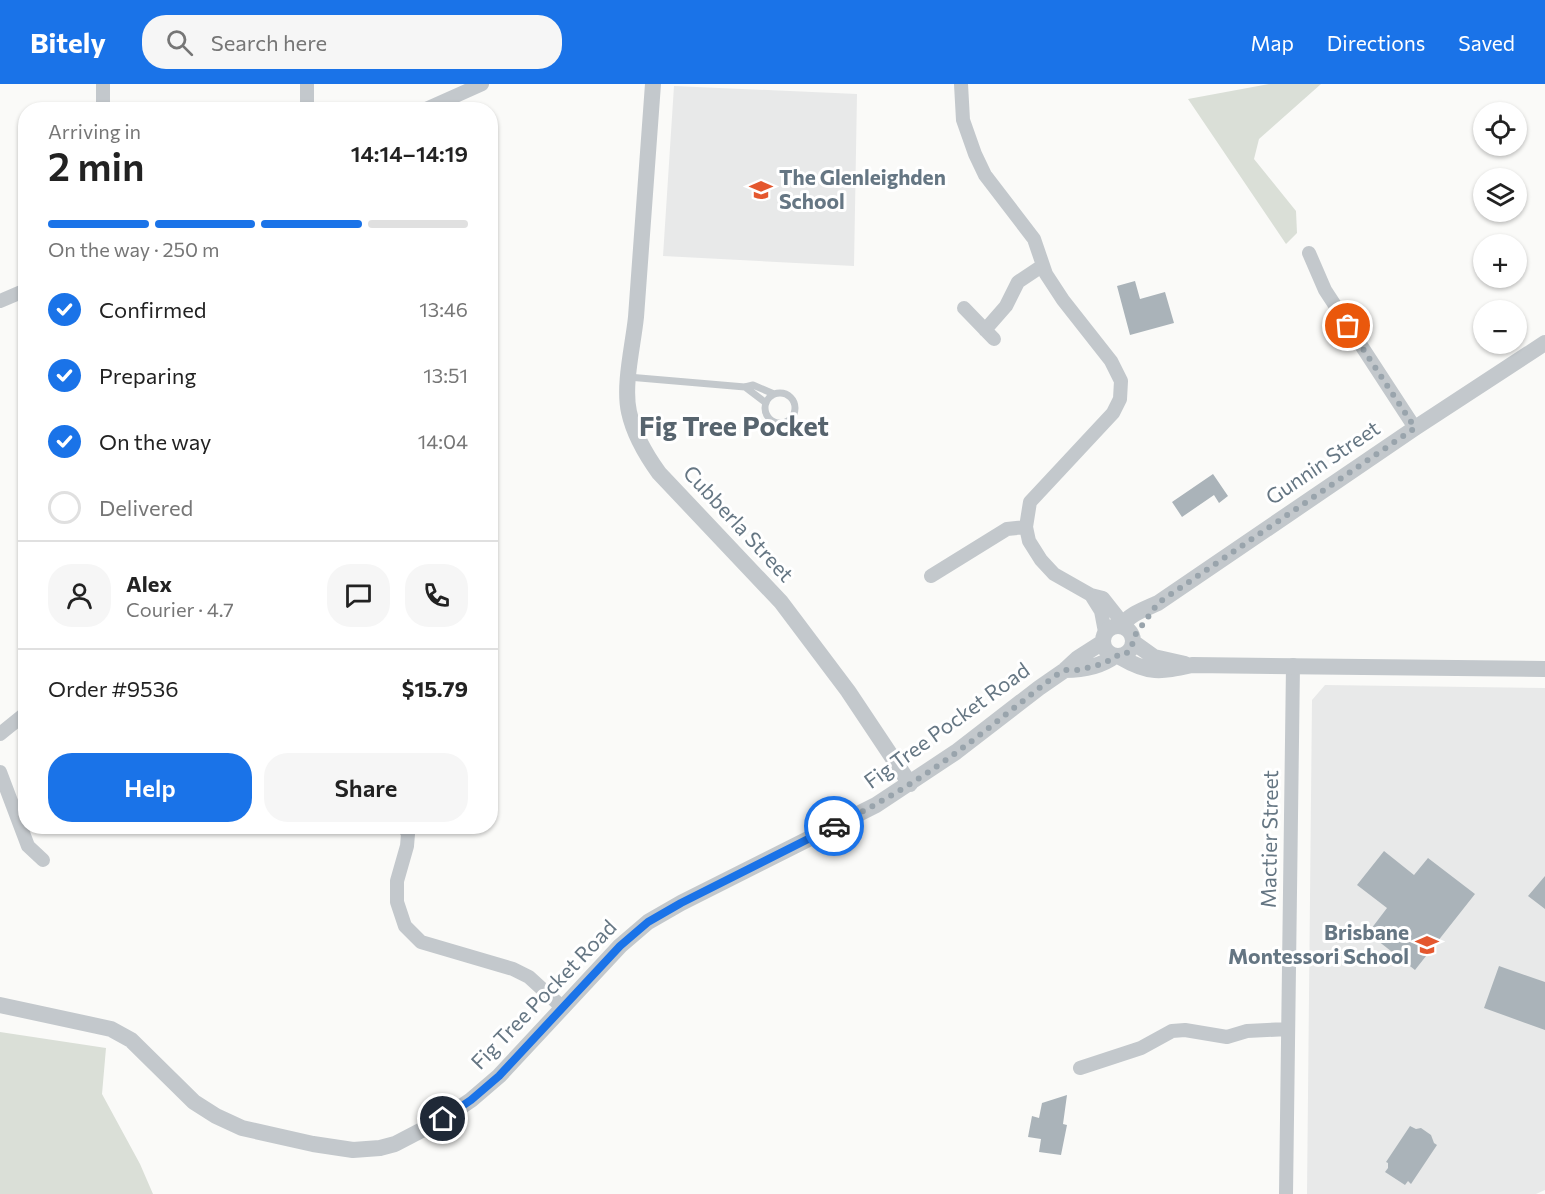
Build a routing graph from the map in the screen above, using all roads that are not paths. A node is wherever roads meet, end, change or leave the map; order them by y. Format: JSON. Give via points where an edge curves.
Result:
{"nodes":[{"id":1,"x":103,"y":84,"type":"edge"},
{"id":2,"x":307,"y":84,"type":"edge"},
{"id":3,"x":482,"y":84,"type":"edge"},
{"id":4,"x":653,"y":84,"type":"edge"},
{"id":5,"x":961,"y":84,"type":"edge"},
{"id":6,"x":103,"y":102,"type":"edge"},
{"id":7,"x":307,"y":102,"type":"edge"},
{"id":8,"x":442,"y":102,"type":"edge"},
{"id":9,"x":1309,"y":253,"type":"dead end"},
{"id":10,"x":1042,"y":266,"type":"junction"},
{"id":11,"x":18,"y":294,"type":"edge"},
{"id":12,"x":0,"y":302,"type":"edge"},
{"id":13,"x":963,"y":308,"type":"dead end"},
{"id":14,"x":1545,"y":343,"type":"edge"},
{"id":15,"x":628,"y":377,"type":"junction"},
{"id":16,"x":745,"y":387,"type":"junction"},
{"id":17,"x":774,"y":394,"type":"junction"},
{"id":18,"x":766,"y":403,"type":"junction"},
{"id":19,"x":1415,"y":428,"type":"junction"},
{"id":20,"x":1026,"y":527,"type":"junction"},
{"id":21,"x":931,"y":576,"type":"dead end"},
{"id":22,"x":1119,"y":634,"type":"junction"},
{"id":23,"x":1118,"y":656,"type":"junction"},
{"id":24,"x":1192,"y":665,"type":"junction"},
{"id":25,"x":1293,"y":665,"type":"junction"},
{"id":26,"x":1545,"y":669,"type":"edge"},
{"id":27,"x":1065,"y":670,"type":"junction"},
{"id":28,"x":18,"y":719,"type":"edge"},
{"id":29,"x":0,"y":734,"type":"edge"},
{"id":30,"x":0,"y":772,"type":"edge"},
{"id":31,"x":910,"y":784,"type":"junction"},
{"id":32,"x":18,"y":820,"type":"edge"},
{"id":33,"x":23,"y":834,"type":"edge"},
{"id":34,"x":408,"y":834,"type":"edge"},
{"id":35,"x":43,"y":860,"type":"dead end"},
{"id":36,"x":0,"y":1005,"type":"edge"},
{"id":37,"x":563,"y":1008,"type":"junction"},
{"id":38,"x":1288,"y":1029,"type":"junction"},
{"id":39,"x":1080,"y":1068,"type":"dead end"},
{"id":40,"x":1286,"y":1194,"type":"edge"}],
"edges":[{"from":1,"to":6,"type":"street"},
{"from":2,"to":7,"type":"street"},
{"from":3,"to":8,"type":"street"},
{"from":4,"to":15,"type":"street","name":"Cubberla Street"},
{"from":5,"to":10,"type":"street","via":[[963,120],[975,154],[986,176],[1034,239]]},
{"from":9,"to":19,"type":"street","via":[[1325,290]]},
{"from":10,"to":13,"type":"street","via":[[1018,282],[990,334]]},
{"from":10,"to":20,"type":"street","via":[[1062,300],[1111,361],[1121,381],[1120,399],[1113,413],[1030,502]]},
{"from":11,"to":12,"type":"street"},
{"from":14,"to":19,"type":"street","name":"Gunnin Street"},
{"from":15,"to":16,"type":"lane"},
{"from":15,"to":31,"type":"street","name":"Cubberla Street","via":[[629,411],[647,457],[780,602],[848,691]]},
{"from":16,"to":17,"type":"lane","via":[[755,386]]},
{"from":16,"to":18,"type":"lane"},
{"from":17,"to":18,"type":"lane"},
{"from":17,"to":18,"type":"lane","via":[[784,393],[793,399],[796,408],[792,418],[783,423],[773,421],[766,414]]},
{"from":19,"to":22,"type":"street","name":"Gunnin Street","via":[[1158,603]]},
{"from":20,"to":21,"type":"street","via":[[1007,529]]},
{"from":20,"to":22,"type":"street","via":[[1029,541],[1041,560],[1054,574],[1091,596]]},
{"from":22,"to":23,"type":"street","name":"Fig Tree Pocket Road","via":[[1130,652]]},
{"from":22,"to":23,"type":"street","via":[[1106,651]]},
{"from":22,"to":24,"type":"street","via":[[1154,657]]},
{"from":22,"to":27,"type":"street","name":"Fig Tree Pocket Road","via":[[1077,658]]},
{"from":23,"to":24,"type":"street","via":[[1161,672]]},
{"from":23,"to":27,"type":"street","name":"Fig Tree Pocket Road","via":[[1080,670]]},
{"from":24,"to":25,"type":"street"},
{"from":25,"to":26,"type":"street"},
{"from":25,"to":38,"type":"street","name":"Mactier Street"},
{"from":27,"to":31,"type":"street","name":"Fig Tree Pocket Road"},
{"from":28,"to":29,"type":"street"},
{"from":30,"to":32,"type":"street"},
{"from":31,"to":37,"type":"street","name":"Fig Tree Pocket Road","via":[[648,922],[620,946]]},
{"from":33,"to":35,"type":"street","via":[[28,846]]},
{"from":34,"to":37,"type":"street","via":[[397,881],[397,902],[405,926],[421,942],[513,969]]},
{"from":36,"to":37,"type":"street","name":"Fig Tree Pocket Road","via":[[111,1029],[131,1040],[194,1102],[229,1124],[268,1136],[352,1150],[395,1144],[452,1113],[499,1076]]},
{"from":38,"to":39,"type":"street","via":[[1247,1031],[1227,1037],[1172,1031],[1141,1048]]},
{"from":38,"to":40,"type":"street","name":"Mactier Street"}]}
